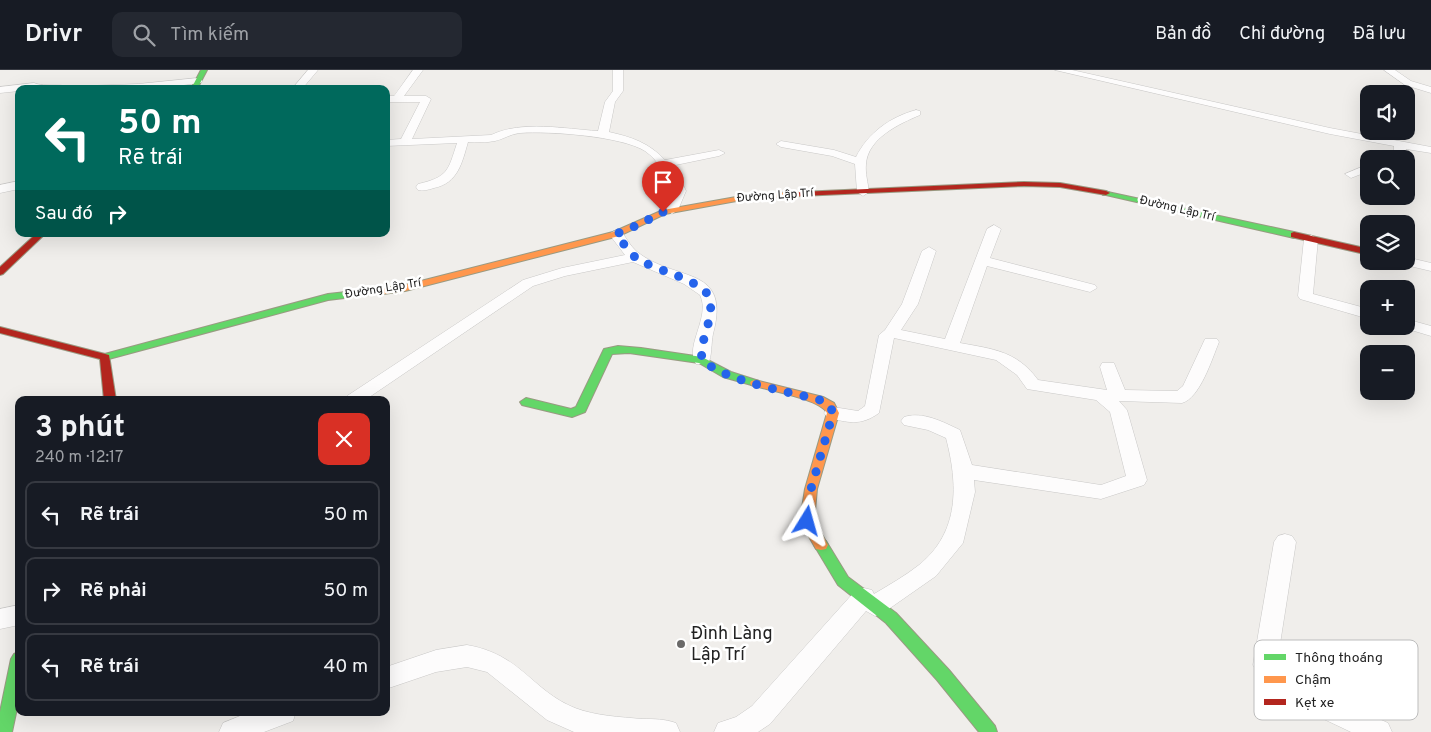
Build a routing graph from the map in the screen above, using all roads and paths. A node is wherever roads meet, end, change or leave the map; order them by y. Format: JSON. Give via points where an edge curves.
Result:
{"nodes":[{"id":1,"x":204,"y":70,"type":"edge"},
{"id":2,"x":313,"y":70,"type":"edge"},
{"id":3,"x":418,"y":70,"type":"edge"},
{"id":4,"x":618,"y":70,"type":"edge"},
{"id":5,"x":1060,"y":70,"type":"edge"},
{"id":6,"x":1389,"y":70,"type":"edge"},
{"id":7,"x":1081,"y":72,"type":"edge"},
{"id":8,"x":153,"y":76,"type":"dead end"},
{"id":9,"x":118,"y":85,"type":"edge"},
{"id":10,"x":196,"y":85,"type":"edge"},
{"id":11,"x":300,"y":85,"type":"edge"},
{"id":12,"x":15,"y":88,"type":"edge"},
{"id":13,"x":0,"y":90,"type":"edge"},
{"id":14,"x":1431,"y":90,"type":"edge"},
{"id":15,"x":391,"y":99,"type":"edge"},
{"id":16,"x":916,"y":113,"type":"dead end"},
{"id":17,"x":603,"y":134,"type":"junction"},
{"id":18,"x":463,"y":140,"type":"junction"},
{"id":19,"x":405,"y":142,"type":"junction"},
{"id":20,"x":390,"y":143,"type":"edge"},
{"id":21,"x":781,"y":144,"type":"dead end"},
{"id":22,"x":1400,"y":145,"type":"junction"},
{"id":23,"x":1400,"y":150,"type":"edge"},
{"id":24,"x":1431,"y":150,"type":"edge"},
{"id":25,"x":719,"y":153,"type":"dead end"},
{"id":26,"x":861,"y":162,"type":"junction"},
{"id":27,"x":663,"y":164,"type":"junction"},
{"id":28,"x":1360,"y":170,"type":"edge"},
{"id":29,"x":1351,"y":174,"type":"dead end"},
{"id":30,"x":15,"y":186,"type":"edge"},
{"id":31,"x":422,"y":186,"type":"dead end"},
{"id":32,"x":0,"y":190,"type":"edge"},
{"id":33,"x":863,"y":192,"type":"junction"},
{"id":34,"x":672,"y":210,"type":"junction"},
{"id":35,"x":994,"y":229,"type":"dead end"},
{"id":36,"x":616,"y":234,"type":"junction"},
{"id":37,"x":38,"y":237,"type":"edge"},
{"id":38,"x":1311,"y":239,"type":"junction"},
{"id":39,"x":1360,"y":250,"type":"edge"},
{"id":40,"x":929,"y":251,"type":"dead end"},
{"id":41,"x":635,"y":257,"type":"junction"},
{"id":42,"x":982,"y":260,"type":"junction"},
{"id":43,"x":1415,"y":263,"type":"edge"},
{"id":44,"x":1431,"y":267,"type":"edge"},
{"id":45,"x":0,"y":272,"type":"edge"},
{"id":46,"x":1090,"y":288,"type":"dead end"},
{"id":47,"x":1360,"y":311,"type":"edge"},
{"id":48,"x":1415,"y":327,"type":"edge"},
{"id":49,"x":0,"y":330,"type":"edge"},
{"id":50,"x":1431,"y":331,"type":"edge"},
{"id":51,"x":891,"y":333,"type":"junction"},
{"id":52,"x":1211,"y":342,"type":"dead end"},
{"id":53,"x":951,"y":345,"type":"junction"},
{"id":54,"x":105,"y":357,"type":"junction"},
{"id":55,"x":702,"y":360,"type":"junction"},
{"id":56,"x":1108,"y":367,"type":"dead end"},
{"id":57,"x":1110,"y":395,"type":"junction"},
{"id":58,"x":110,"y":396,"type":"edge"},
{"id":59,"x":359,"y":396,"type":"edge"},
{"id":60,"x":526,"y":402,"type":"dead end"},
{"id":61,"x":833,"y":413,"type":"junction"},
{"id":62,"x":910,"y":421,"type":"dead end"},
{"id":63,"x":963,"y":471,"type":"junction"},
{"id":64,"x":1285,"y":542,"type":"dead end"},
{"id":65,"x":870,"y":602,"type":"junction"},
{"id":66,"x":15,"y":616,"type":"edge"},
{"id":67,"x":0,"y":619,"type":"edge"},
{"id":68,"x":1269,"y":640,"type":"edge"},
{"id":69,"x":390,"y":677,"type":"edge"},
{"id":70,"x":15,"y":678,"type":"edge"},
{"id":71,"x":274,"y":716,"type":"edge"},
{"id":72,"x":1354,"y":720,"type":"edge"},
{"id":73,"x":565,"y":725,"type":"edge"},
{"id":74,"x":4,"y":732,"type":"edge"},
{"id":75,"x":232,"y":732,"type":"edge"},
{"id":76,"x":667,"y":732,"type":"edge"},
{"id":77,"x":727,"y":732,"type":"edge"},
{"id":78,"x":989,"y":732,"type":"edge"},
{"id":79,"x":1380,"y":732,"type":"edge"}],
"edges":[{"from":1,"to":10,"type":"street"},
{"from":2,"to":11,"type":"street"},
{"from":3,"to":15,"type":"street"},
{"from":4,"to":17,"type":"street","via":[[618,91],[610,102]]},
{"from":5,"to":7,"type":"street"},
{"from":6,"to":14,"type":"street","via":[[1408,83]]},
{"from":7,"to":22,"type":"street"},
{"from":8,"to":9,"type":"street","via":[[121,79]]},
{"from":12,"to":13,"type":"street"},
{"from":15,"to":19,"type":"street","via":[[426,99]]},
{"from":16,"to":26,"type":"street","via":[[892,123],[870,144]]},
{"from":17,"to":18,"type":"street","via":[[522,130],[493,138]]},
{"from":17,"to":27,"type":"street","via":[[649,149]]},
{"from":18,"to":19,"type":"street"},
{"from":18,"to":31,"type":"street","via":[[451,176],[445,182]]},
{"from":19,"to":20,"type":"street"},
{"from":21,"to":26,"type":"street","via":[[834,153]]},
{"from":22,"to":23,"type":"street"},
{"from":22,"to":24,"type":"street"},
{"from":25,"to":27,"type":"street"},
{"from":26,"to":33,"type":"street"},
{"from":27,"to":34,"type":"street","via":[[680,191]]},
{"from":28,"to":29,"type":"street"},
{"from":30,"to":32,"type":"street"},
{"from":33,"to":34,"type":"street","name":"Đường Lập Trí","via":[[752,196]]},
{"from":33,"to":38,"type":"street","name":"Đường Lập Trí","via":[[1060,185]]},
{"from":34,"to":36,"type":"street","name":"Đường Lập Trí"},
{"from":35,"to":42,"type":"street"},
{"from":36,"to":41,"type":"street"},
{"from":36,"to":54,"type":"street","name":"Đường Lập Trí","via":[[405,288],[328,297]]},
{"from":37,"to":45,"type":"street"},
{"from":38,"to":39,"type":"street","name":"Đường Lập Trí"},
{"from":38,"to":47,"type":"street","via":[[1305,296]]},
{"from":40,"to":51,"type":"street","via":[[910,304]]},
{"from":41,"to":55,"type":"street","via":[[689,281],[710,297]]},
{"from":41,"to":59,"type":"street","via":[[562,272],[528,283]]},
{"from":42,"to":46,"type":"street"},
{"from":42,"to":53,"type":"street"},
{"from":43,"to":44,"type":"street"},
{"from":48,"to":50,"type":"street"},
{"from":49,"to":54,"type":"street"},
{"from":51,"to":53,"type":"street"},
{"from":51,"to":61,"type":"street","via":[[887,335],[873,409],[861,417]]},
{"from":52,"to":57,"type":"street","via":[[1190,388],[1182,397]]},
{"from":53,"to":57,"type":"street","via":[[1001,356],[1023,371],[1033,386]]},
{"from":54,"to":58,"type":"street"},
{"from":55,"to":60,"type":"street","via":[[683,360],[619,348],[608,351],[580,409],[572,413]]},
{"from":55,"to":61,"type":"street","via":[[730,376],[820,400],[830,406]]},
{"from":56,"to":57,"type":"street"},
{"from":57,"to":63,"type":"street","via":[[1118,410],[1137,480],[1101,492]]},
{"from":61,"to":65,"type":"street","via":[[811,489],[807,521],[843,581]]},
{"from":62,"to":63,"type":"street","via":[[932,424],[954,434]]},
{"from":63,"to":65,"type":"street","via":[[965,492],[956,537],[928,570]]},
{"from":64,"to":68,"type":"street"},
{"from":65,"to":77,"type":"street","via":[[761,715],[742,728]]},
{"from":65,"to":78,"type":"street","via":[[891,618]]},
{"from":66,"to":67,"type":"street"},
{"from":69,"to":73,"type":"street","via":[[448,658],[468,656],[485,660],[499,667],[547,706]]},
{"from":70,"to":74,"type":"street"},
{"from":71,"to":75,"type":"street"},
{"from":72,"to":79,"type":"street"},
{"from":73,"to":76,"type":"street"}]}
